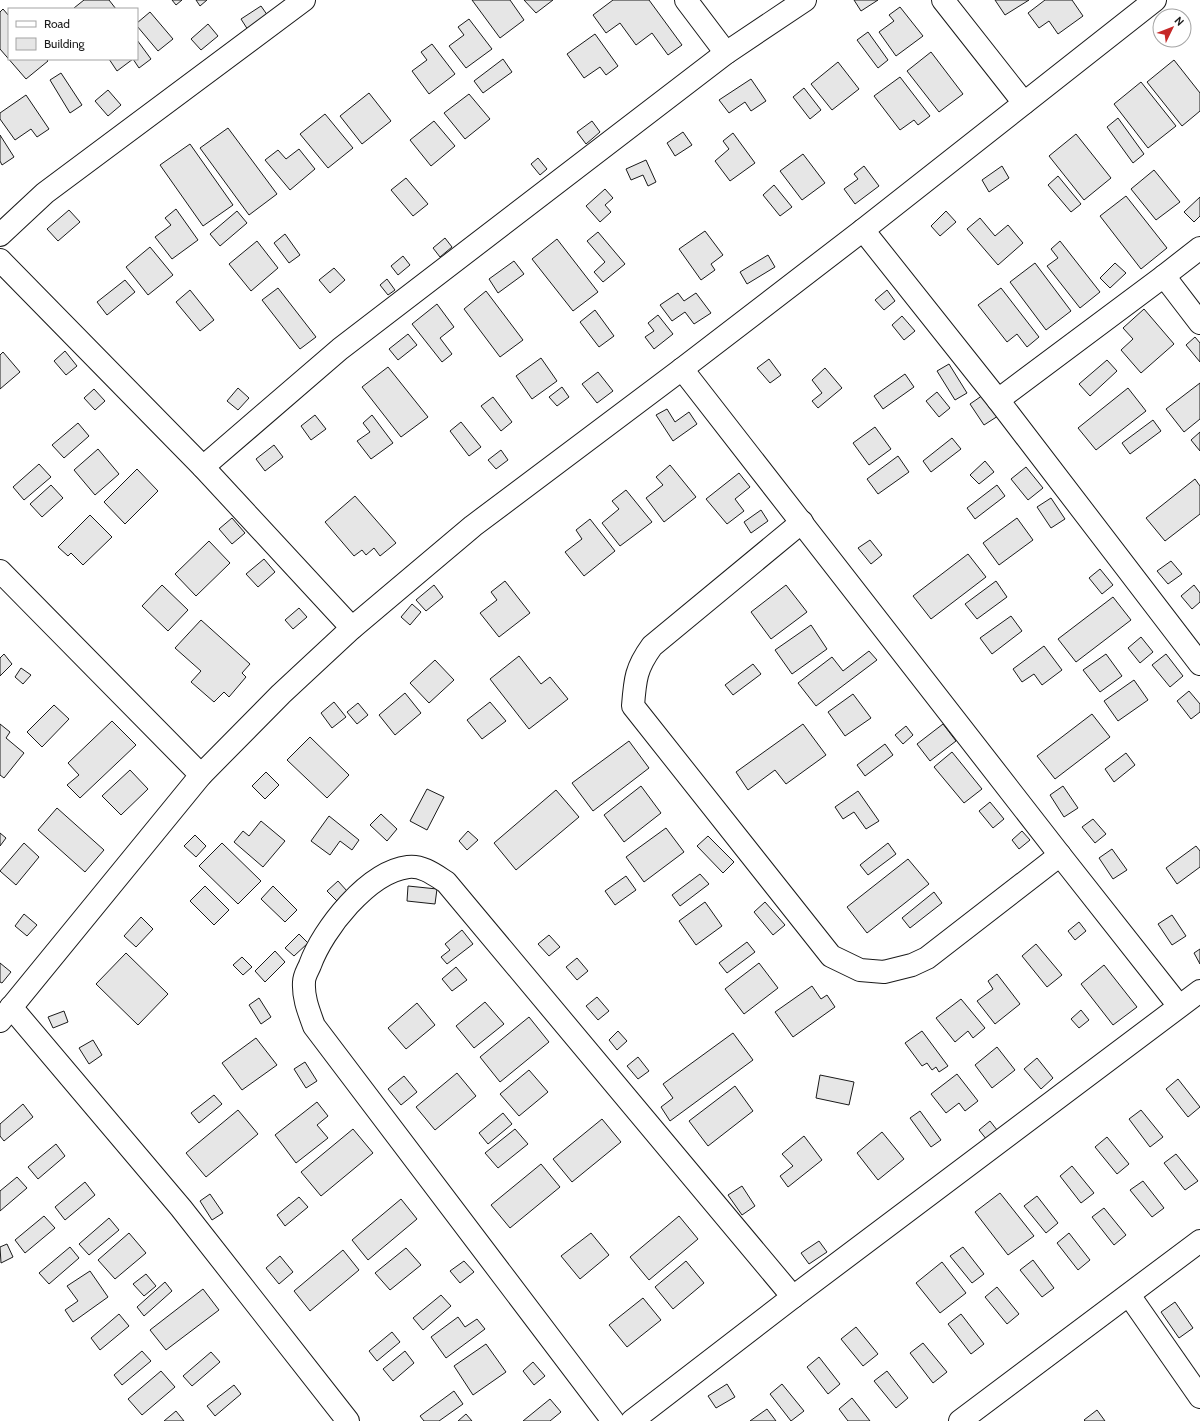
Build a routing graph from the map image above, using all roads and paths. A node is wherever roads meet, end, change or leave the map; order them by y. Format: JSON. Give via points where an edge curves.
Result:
{"nodes":[{"id":1,"x":304,"y":0,"type":"edge"},
{"id":2,"x":686,"y":0,"type":"edge"},
{"id":3,"x":805,"y":0,"type":"edge"},
{"id":4,"x":943,"y":0,"type":"edge"},
{"id":5,"x":1155,"y":0,"type":"edge"},
{"id":6,"x":726,"y":53,"type":"junction"},
{"id":7,"x":1024,"y":103,"type":"junction"},
{"id":8,"x":863,"y":230,"type":"junction"},
{"id":9,"x":0,"y":235,"type":"edge"},
{"id":10,"x":1200,"y":248,"type":"edge"},
{"id":11,"x":0,"y":260,"type":"edge"},
{"id":12,"x":1164,"y":276,"type":"junction"},
{"id":13,"x":1200,"y":323,"type":"edge"},
{"id":14,"x":682,"y":369,"type":"junction"},
{"id":15,"x":998,"y":400,"type":"junction"},
{"id":16,"x":203,"y":467,"type":"junction"},
{"id":17,"x":802,"y":522,"type":"junction"},
{"id":18,"x":0,"y":571,"type":"edge"},
{"id":19,"x":352,"y":628,"type":"junction"},
{"id":20,"x":1200,"y":664,"type":"edge"},
{"id":21,"x":200,"y":775,"type":"junction"},
{"id":22,"x":1060,"y":855,"type":"junction"},
{"id":23,"x":1200,"y":991,"type":"edge"},
{"id":24,"x":1180,"y":1006,"type":"junction"},
{"id":25,"x":6,"y":1014,"type":"edge"},
{"id":26,"x":1200,"y":1241,"type":"edge"},
{"id":27,"x":1128,"y":1295,"type":"junction"},
{"id":28,"x":793,"y":1298,"type":"junction"},
{"id":29,"x":1200,"y":1397,"type":"edge"},
{"id":30,"x":348,"y":1421,"type":"edge"},
{"id":31,"x":613,"y":1421,"type":"edge"},
{"id":32,"x":632,"y":1421,"type":"edge"},
{"id":33,"x":960,"y":1421,"type":"edge"}],
"edges":[{"from":1,"to":9,"type":"street","via":[[45,193]]},
{"from":2,"to":6,"type":"street"},
{"from":3,"to":6,"type":"street"},
{"from":4,"to":7,"type":"street"},
{"from":5,"to":7,"type":"street"},
{"from":6,"to":16,"type":"street","via":[[340,349]]},
{"from":7,"to":8,"type":"street"},
{"from":8,"to":14,"type":"street"},
{"from":8,"to":15,"type":"street"},
{"from":10,"to":12,"type":"street"},
{"from":11,"to":16,"type":"street"},
{"from":12,"to":13,"type":"street"},
{"from":12,"to":15,"type":"street"},
{"from":14,"to":17,"type":"street"},
{"from":14,"to":19,"type":"street","via":[[473,526]]},
{"from":15,"to":20,"type":"street"},
{"from":16,"to":19,"type":"street"},
{"from":17,"to":22,"type":"street"},
{"from":17,"to":22,"type":"street","via":[[652,646],[642,660],[634,681],[633,706],[831,956],[860,970],[884,972],[912,965],[927,958]]},
{"from":18,"to":21,"type":"street"},
{"from":19,"to":21,"type":"street"},
{"from":21,"to":25,"type":"street"},
{"from":22,"to":24,"type":"street"},
{"from":23,"to":24,"type":"street"},
{"from":24,"to":28,"type":"street"},
{"from":25,"to":30,"type":"street","via":[[181,1208]]},
{"from":26,"to":27,"type":"street"},
{"from":27,"to":29,"type":"street"},
{"from":27,"to":33,"type":"street"},
{"from":28,"to":31,"type":"street","via":[[446,882],[429,871],[409,867],[394,870],[376,880],[349,905],[326,932],[313,956],[304,980],[304,996],[314,1026]]},
{"from":28,"to":32,"type":"street"}]}
